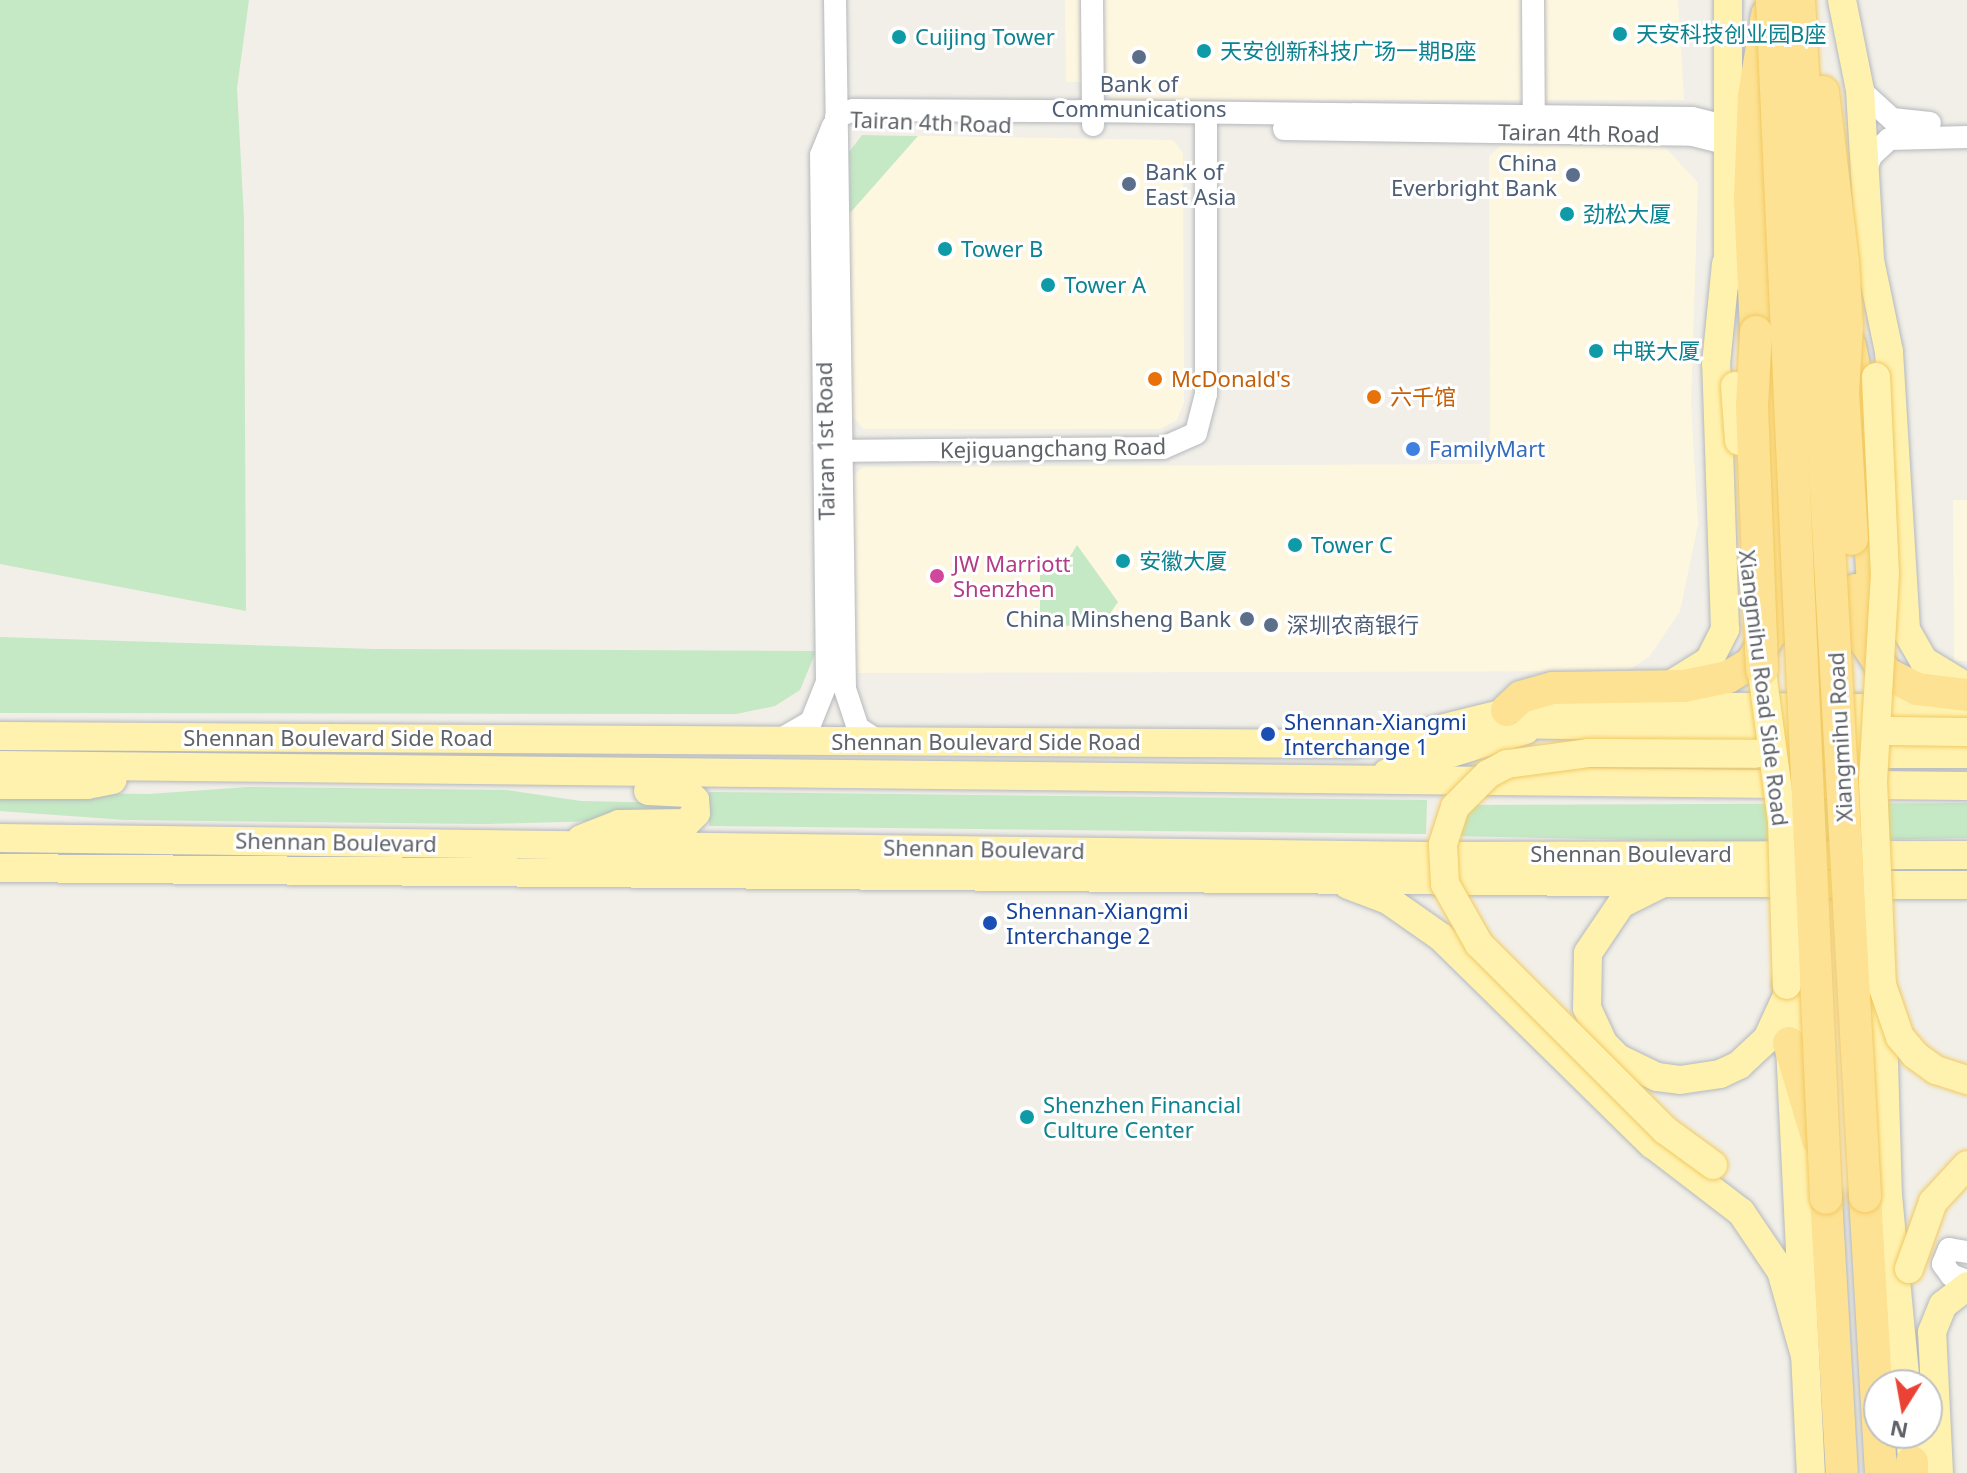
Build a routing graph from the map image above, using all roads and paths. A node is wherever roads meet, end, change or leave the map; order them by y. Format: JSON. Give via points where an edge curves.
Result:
{"nodes":[{"id":1,"x":835,"y":0,"type":"edge"},
{"id":2,"x":1080,"y":0,"type":"edge"},
{"id":3,"x":1092,"y":0,"type":"edge"},
{"id":4,"x":1518,"y":0,"type":"edge"},
{"id":5,"x":1533,"y":0,"type":"edge"},
{"id":6,"x":1728,"y":0,"type":"edge"},
{"id":7,"x":1771,"y":0,"type":"edge"},
{"id":8,"x":1800,"y":0,"type":"edge"},
{"id":9,"x":1842,"y":0,"type":"edge"},
{"id":10,"x":1860,"y":90,"type":"junction"},
{"id":11,"x":836,"y":117,"type":"junction"},
{"id":12,"x":1087,"y":119,"type":"junction"},
{"id":13,"x":1201,"y":120,"type":"junction"},
{"id":14,"x":1967,"y":123,"type":"edge"},
{"id":15,"x":1527,"y":124,"type":"junction"},
{"id":16,"x":1725,"y":134,"type":"junction"},
{"id":17,"x":1967,"y":137,"type":"edge"},
{"id":18,"x":1865,"y":177,"type":"junction"},
{"id":19,"x":1870,"y":260,"type":"junction"},
{"id":20,"x":1726,"y":263,"type":"junction"},
{"id":21,"x":1847,"y":327,"type":"junction"},
{"id":22,"x":1756,"y":332,"type":"junction"},
{"id":23,"x":833,"y":444,"type":"junction"},
{"id":24,"x":1879,"y":665,"type":"junction"},
{"id":25,"x":1762,"y":670,"type":"junction"},
{"id":26,"x":1662,"y":687,"type":"junction"},
{"id":27,"x":1967,"y":687,"type":"edge"},
{"id":28,"x":1967,"y":695,"type":"edge"},
{"id":29,"x":1967,"y":709,"type":"edge"},
{"id":30,"x":1507,"y":710,"type":"junction"},
{"id":31,"x":1447,"y":726,"type":"junction"},
{"id":32,"x":1571,"y":726,"type":"junction"},
{"id":33,"x":1967,"y":732,"type":"edge"},
{"id":34,"x":10,"y":736,"type":"edge"},
{"id":35,"x":589,"y":739,"type":"junction"},
{"id":36,"x":774,"y":740,"type":"junction"},
{"id":37,"x":878,"y":741,"type":"junction"},
{"id":38,"x":1967,"y":754,"type":"edge"},
{"id":39,"x":0,"y":765,"type":"edge"},
{"id":40,"x":151,"y":767,"type":"junction"},
{"id":41,"x":462,"y":770,"type":"junction"},
{"id":42,"x":536,"y":771,"type":"junction"},
{"id":43,"x":1340,"y":780,"type":"junction"},
{"id":44,"x":0,"y":785,"type":"edge"},
{"id":45,"x":1967,"y":786,"type":"edge"},
{"id":46,"x":0,"y":825,"type":"edge"},
{"id":47,"x":0,"y":838,"type":"edge"},
{"id":48,"x":59,"y":839,"type":"junction"},
{"id":49,"x":105,"y":839,"type":"junction"},
{"id":50,"x":557,"y":844,"type":"junction"},
{"id":51,"x":752,"y":846,"type":"junction"},
{"id":52,"x":1967,"y":855,"type":"edge"},
{"id":53,"x":4,"y":868,"type":"edge"},
{"id":54,"x":924,"y":875,"type":"junction"},
{"id":55,"x":1299,"y":878,"type":"junction"},
{"id":56,"x":1676,"y":881,"type":"junction"},
{"id":57,"x":1967,"y":885,"type":"edge"},
{"id":58,"x":1787,"y":985,"type":"junction"},
{"id":59,"x":1882,"y":985,"type":"junction"},
{"id":60,"x":1789,"y":1043,"type":"junction"},
{"id":61,"x":1967,"y":1080,"type":"edge"},
{"id":62,"x":1824,"y":1161,"type":"junction"},
{"id":63,"x":1967,"y":1165,"type":"edge"},
{"id":64,"x":1707,"y":1173,"type":"junction"},
{"id":65,"x":1967,"y":1187,"type":"edge"},
{"id":66,"x":1877,"y":1196,"type":"junction"},
{"id":67,"x":1811,"y":1199,"type":"junction"},
{"id":68,"x":1967,"y":1252,"type":"edge"},
{"id":69,"x":1909,"y":1269,"type":"junction"},
{"id":70,"x":1967,"y":1284,"type":"edge"},
{"id":71,"x":1801,"y":1298,"type":"junction"},
{"id":72,"x":1902,"y":1345,"type":"junction"},
{"id":73,"x":1805,"y":1356,"type":"junction"},
{"id":74,"x":1904,"y":1369,"type":"edge"},
{"id":75,"x":1917,"y":1463,"type":"edge"},
{"id":76,"x":1811,"y":1473,"type":"edge"},
{"id":77,"x":1842,"y":1473,"type":"edge"},
{"id":78,"x":1881,"y":1473,"type":"edge"}],
"edges":[{"from":1,"to":11,"type":"street","name":"Tairan 1st Road"},
{"from":2,"to":12,"type":"street"},
{"from":3,"to":12,"type":"street"},
{"from":4,"to":15,"type":"street"},
{"from":5,"to":15,"type":"street"},
{"from":6,"to":16,"type":"main road","name":"Xiangmihu Road Side Road"},
{"from":7,"to":22,"type":"highway","bridge":true,"via":[[1751,137]]},
{"from":7,"to":62,"type":"highway","name":"Xiangmihu Road","bridge":true},
{"from":8,"to":21,"type":"highway","bridge":true,"via":[[1825,104]]},
{"from":8,"to":66,"type":"highway","name":"Xiangmihu Road","bridge":true},
{"from":9,"to":10,"type":"main road"},
{"from":10,"to":14,"type":"street","via":[[1897,121]]},
{"from":10,"to":18,"type":"main road"},
{"from":11,"to":12,"type":"street","name":"Tairan 4th Road","via":[[852,124]]},
{"from":11,"to":23,"type":"street","name":"Tairan 1st Road","via":[[821,155]]},
{"from":12,"to":13,"type":"street","name":"Tairan 4th Road"},
{"from":13,"to":15,"type":"street","name":"Tairan 4th Road"},
{"from":13,"to":23,"type":"street","name":"Kejiguangchang Road","via":[[1195,403],[1184,429],[1161,437]]},
{"from":15,"to":16,"type":"street","name":"Tairan 4th Road","via":[[1692,118]]},
{"from":16,"to":20,"type":"main road","name":"Xiangmihu Road Side Road"},
{"from":17,"to":18,"type":"street","via":[[1889,139],[1871,156]]},
{"from":18,"to":19,"type":"main road"},
{"from":19,"to":24,"type":"main road","bridge":true,"via":[[1885,573]]},
{"from":19,"to":27,"type":"main road","via":[[1889,352],[1906,630],[1924,661]]},
{"from":20,"to":25,"type":"main road","name":"Xiangmihu Road Side Road","bridge":true,"via":[[1746,549]]},
{"from":20,"to":26,"type":"main road","via":[[1716,353],[1725,629],[1698,672]]},
{"from":21,"to":24,"type":"highway","bridge":true,"via":[[1860,394]]},
{"from":21,"to":28,"type":"highway","bridge":true,"via":[[1843,392],[1860,634],[1874,660],[1917,689]]},
{"from":22,"to":25,"type":"highway","bridge":true,"via":[[1752,406]]},
{"from":22,"to":26,"type":"highway","bridge":true,"via":[[1767,404],[1778,609],[1767,644],[1751,663],[1728,677]]},
{"from":23,"to":36,"type":"street","name":"Tairan 1st Road","via":[[826,694],[811,722]]},
{"from":23,"to":37,"type":"street","name":"Tairan 1st Road","via":[[846,700],[858,728]]},
{"from":24,"to":59,"type":"main road","bridge":true,"via":[[1873,781]]},
{"from":25,"to":58,"type":"main road","name":"Xiangmihu Road Side Road","bridge":true,"via":[[1782,821]]},
{"from":26,"to":30,"type":"highway","via":[[1553,688],[1521,697]]},
{"from":29,"to":30,"type":"main road","name":"Shennan Boulevard Side Road","via":[[1569,704]]},
{"from":30,"to":31,"type":"main road","name":"Shennan Boulevard Side Road"},
{"from":31,"to":32,"type":"main road"},
{"from":31,"to":37,"type":"main road","name":"Shennan Boulevard Side Road","via":[[1353,744]]},
{"from":32,"to":33,"type":"main road","bridge":true},
{"from":32,"to":43,"type":"main road","via":[[1489,737],[1390,772]]},
{"from":34,"to":35,"type":"main road","name":"Shennan Boulevard Side Road"},
{"from":34,"to":40,"type":"main road"},
{"from":35,"to":36,"type":"main road","name":"Shennan Boulevard Side Road"},
{"from":35,"to":41,"type":"main road"},
{"from":36,"to":37,"type":"main road","name":"Shennan Boulevard Side Road"},
{"from":38,"to":64,"type":"main road","bridge":true,"via":[[1588,753],[1507,764],[1462,798],[1443,844],[1445,884],[1479,944]]},
{"from":39,"to":40,"type":"main road"},
{"from":40,"to":41,"type":"main road"},
{"from":40,"to":44,"type":"main road","via":[[87,785]]},
{"from":41,"to":42,"type":"main road"},
{"from":42,"to":43,"type":"main road"},
{"from":42,"to":50,"type":"main road","via":[[605,788],[683,791],[697,804],[686,823],[619,824]]},
{"from":43,"to":45,"type":"main road"},
{"from":46,"to":48,"type":"main road"},
{"from":47,"to":48,"type":"main road","name":"Shennan Boulevard"},
{"from":48,"to":49,"type":"main road","name":"Shennan Boulevard"},
{"from":49,"to":50,"type":"main road","name":"Shennan Boulevard"},
{"from":49,"to":53,"type":"main road"},
{"from":50,"to":51,"type":"main road","name":"Shennan Boulevard"},
{"from":51,"to":52,"type":"main road","name":"Shennan Boulevard","via":[[1430,856]]},
{"from":51,"to":54,"type":"main road"},
{"from":53,"to":54,"type":"main road"},
{"from":54,"to":55,"type":"main road"},
{"from":55,"to":56,"type":"main road"},
{"from":55,"to":64,"type":"main road","via":[[1363,888],[1441,937],[1652,1144]]},
{"from":56,"to":57,"type":"main road"},
{"from":56,"to":58,"type":"main road","via":[[1653,886],[1621,904],[1596,935],[1584,990],[1603,1043],[1635,1069],[1680,1080],[1720,1074],[1739,1065],[1767,1039]]},
{"from":58,"to":60,"type":"main road","name":"Xiangmihu Road Side Road"},
{"from":59,"to":61,"type":"main road","bridge":true,"via":[[1900,1037],[1915,1055],[1936,1070]]},
{"from":59,"to":66,"type":"main road","bridge":true},
{"from":60,"to":62,"type":"highway","bridge":true},
{"from":60,"to":67,"type":"main road","name":"Xiangmihu Road Side Road"},
{"from":62,"to":67,"type":"highway","name":"Xiangmihu Road","bridge":true},
{"from":63,"to":69,"type":"main road","bridge":true,"via":[[1933,1202]]},
{"from":64,"to":71,"type":"main road","via":[[1765,1217]]},
{"from":64,"to":73,"type":"main road","via":[[1771,1250]]},
{"from":65,"to":69,"type":"main road","bridge":true,"via":[[1939,1214]]},
{"from":66,"to":72,"type":"main road"},
{"from":66,"to":78,"type":"highway","name":"Xiangmihu Road"},
{"from":67,"to":71,"type":"main road","name":"Xiangmihu Road Side Road"},
{"from":67,"to":77,"type":"highway","name":"Xiangmihu Road"},
{"from":68,"to":70,"type":"street","via":[[1949,1249],[1943,1264]]},
{"from":69,"to":72,"type":"main road"},
{"from":70,"to":75,"type":"main road","via":[[1943,1305],[1932,1332]]},
{"from":71,"to":73,"type":"main road","name":"Xiangmihu Road Side Road"},
{"from":72,"to":74,"type":"main road"},
{"from":73,"to":76,"type":"main road","name":"Xiangmihu Road Side Road"}]}
